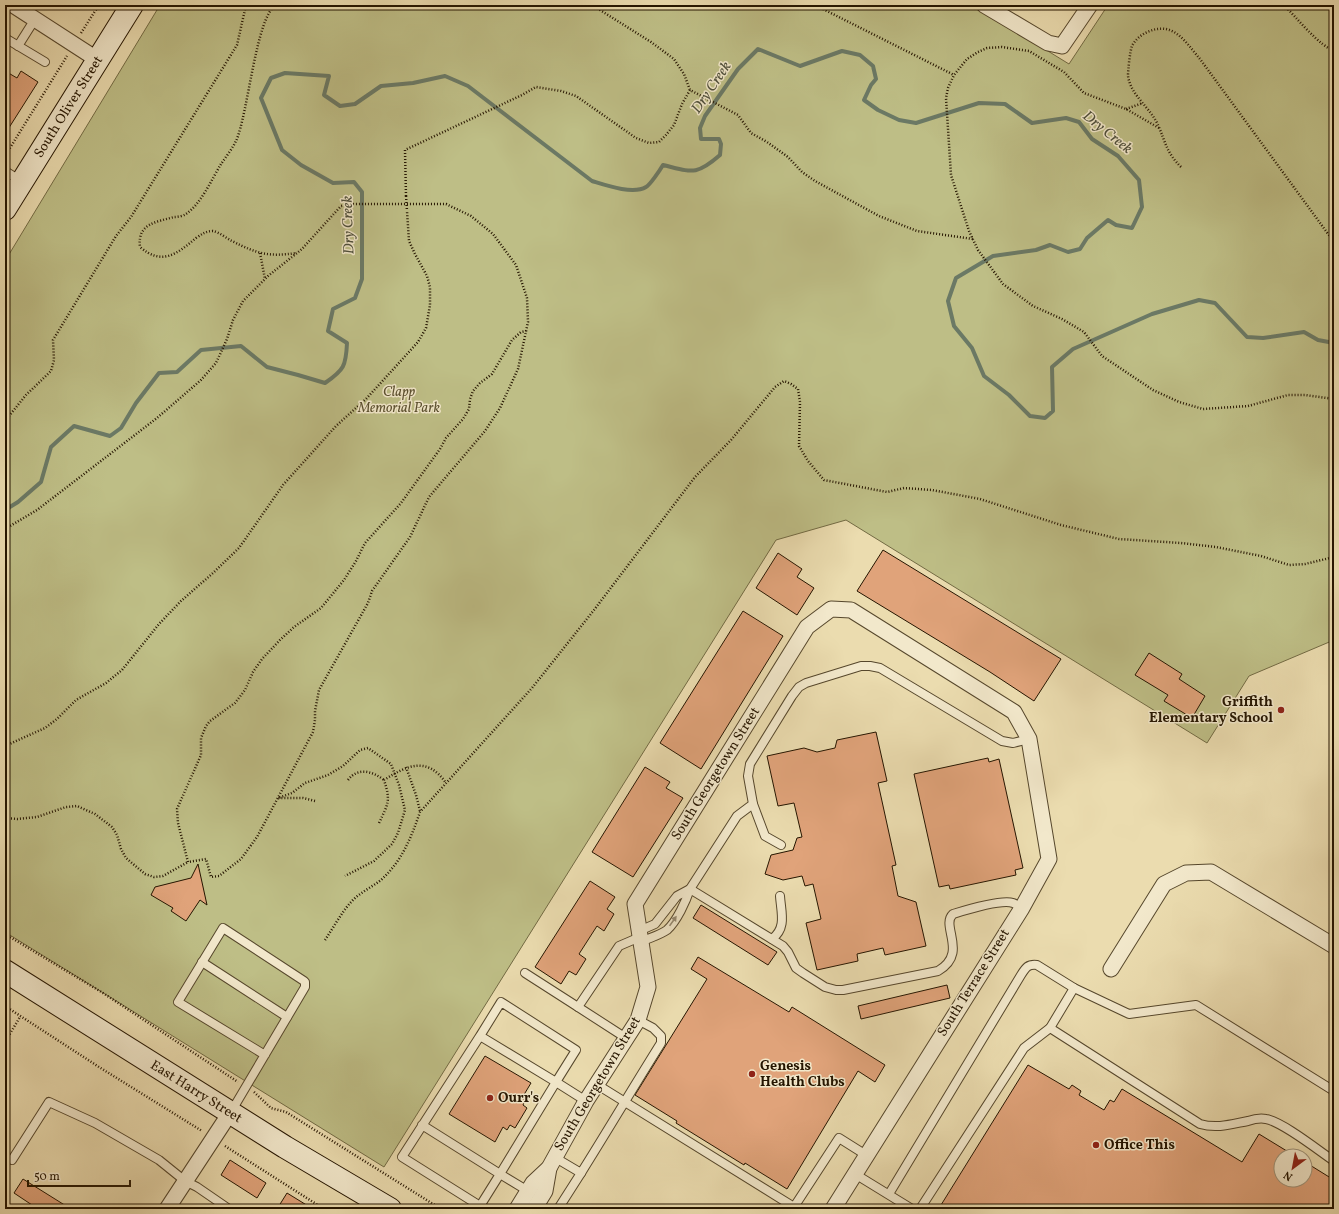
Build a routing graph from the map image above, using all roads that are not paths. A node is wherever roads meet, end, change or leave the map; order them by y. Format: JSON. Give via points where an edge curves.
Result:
{"nodes":[{"id":1,"x":13,"y":5,"type":"edge"},
{"id":2,"x":132,"y":5,"type":"edge"},
{"id":3,"x":984,"y":5,"type":"edge"},
{"id":4,"x":1090,"y":5,"type":"edge"},
{"id":5,"x":35,"y":19,"type":"junction"},
{"id":6,"x":5,"y":38,"type":"edge"},
{"id":7,"x":18,"y":46,"type":"junction"},
{"id":8,"x":98,"y":60,"type":"junction"},
{"id":9,"x":45,"y":62,"type":"dead end"},
{"id":10,"x":14,"y":176,"type":"edge"},
{"id":11,"x":5,"y":209,"type":"edge"},
{"id":12,"x":1029,"y":739,"type":"junction"},
{"id":13,"x":753,"y":804,"type":"junction"},
{"id":14,"x":782,"y":845,"type":"dead end"},
{"id":15,"x":690,"y":889,"type":"junction"},
{"id":16,"x":780,"y":896,"type":"dead end"},
{"id":17,"x":1022,"y":908,"type":"junction"},
{"id":18,"x":640,"y":936,"type":"junction"},
{"id":19,"x":772,"y":939,"type":"junction"},
{"id":20,"x":1334,"y":946,"type":"edge"},
{"id":21,"x":202,"y":962,"type":"junction"},
{"id":22,"x":1111,"y":969,"type":"dead end"},
{"id":23,"x":5,"y":971,"type":"edge"},
{"id":24,"x":526,"y":973,"type":"dead end"},
{"id":25,"x":1074,"y":988,"type":"junction"},
{"id":26,"x":578,"y":1007,"type":"junction"},
{"id":27,"x":287,"y":1017,"type":"junction"},
{"id":28,"x":638,"y":1020,"type":"junction"},
{"id":29,"x":1050,"y":1028,"type":"junction"},
{"id":30,"x":480,"y":1036,"type":"junction"},
{"id":31,"x":626,"y":1038,"type":"junction"},
{"id":32,"x":265,"y":1055,"type":"junction"},
{"id":33,"x":556,"y":1082,"type":"junction"},
{"id":34,"x":596,"y":1084,"type":"junction"},
{"id":35,"x":1334,"y":1091,"type":"edge"},
{"id":36,"x":586,"y":1101,"type":"junction"},
{"id":37,"x":625,"y":1102,"type":"junction"},
{"id":38,"x":230,"y":1113,"type":"junction"},
{"id":39,"x":422,"y":1125,"type":"junction"},
{"id":40,"x":866,"y":1155,"type":"junction"},
{"id":41,"x":12,"y":1160,"type":"dead end"},
{"id":42,"x":1334,"y":1161,"type":"edge"},
{"id":43,"x":551,"y":1163,"type":"junction"},
{"id":44,"x":581,"y":1173,"type":"junction"},
{"id":45,"x":500,"y":1174,"type":"junction"},
{"id":46,"x":855,"y":1174,"type":"junction"},
{"id":47,"x":185,"y":1181,"type":"junction"},
{"id":48,"x":528,"y":1191,"type":"junction"},
{"id":49,"x":889,"y":1194,"type":"junction"},
{"id":50,"x":795,"y":1208,"type":"edge"},
{"id":51,"x":167,"y":1209,"type":"edge"},
{"id":52,"x":229,"y":1209,"type":"edge"},
{"id":53,"x":390,"y":1209,"type":"edge"},
{"id":54,"x":517,"y":1209,"type":"edge"},
{"id":55,"x":534,"y":1209,"type":"edge"},
{"id":56,"x":558,"y":1209,"type":"edge"},
{"id":57,"x":833,"y":1209,"type":"edge"},
{"id":58,"x":912,"y":1209,"type":"edge"},
{"id":59,"x":920,"y":1209,"type":"edge"}],
"edges":[{"from":1,"to":5,"type":"street"},
{"from":2,"to":8,"type":"main road","name":"South Oliver Street"},
{"from":3,"to":4,"type":"street","via":[[1048,43],[1062,46]]},
{"from":5,"to":7,"type":"lane"},
{"from":5,"to":8,"type":"street"},
{"from":6,"to":7,"type":"lane"},
{"from":7,"to":9,"type":"lane"},
{"from":8,"to":10,"type":"main road","name":"South Oliver Street"},
{"from":10,"to":11,"type":"main road","name":"South Oliver Street"},
{"from":12,"to":13,"type":"lane","via":[[1013,743],[1002,742],[889,672],[880,668],[861,666],[799,687],[750,764],[748,776]]},
{"from":12,"to":17,"type":"street","name":"South Terrace Street","via":[[1049,859]]},
{"from":12,"to":18,"type":"street","name":"South Georgetown Street","via":[[1014,712],[851,610],[831,609],[807,627],[635,904]]},
{"from":13,"to":14,"type":"lane","via":[[764,836]]},
{"from":13,"to":15,"type":"lane","via":[[737,816]]},
{"from":15,"to":18,"type":"lane","via":[[677,896],[655,924]]},
{"from":18,"to":15,"type":"lane","one_way":true,"via":[[661,933],[670,926],[686,901]]},
{"from":15,"to":19,"type":"lane"},
{"from":16,"to":19,"type":"lane","via":[[782,926],[780,932]]},
{"from":17,"to":19,"type":"lane","via":[[1008,902],[953,914],[950,920],[953,949],[944,967],[843,990],[825,986],[796,968],[788,952]]},
{"from":17,"to":40,"type":"street","name":"South Terrace Street"},
{"from":18,"to":26,"type":"lane","via":[[619,946]]},
{"from":18,"to":28,"type":"street","name":"South Georgetown Street","via":[[648,987]]},
{"from":20,"to":22,"type":"street","via":[[1211,872],[1186,873],[1164,884]]},
{"from":21,"to":27,"type":"lane"},
{"from":21,"to":27,"type":"lane","via":[[223,928],[305,982],[305,987]]},
{"from":21,"to":32,"type":"lane","via":[[178,1002]]},
{"from":23,"to":38,"type":"main road","name":"East Harry Street"},
{"from":24,"to":26,"type":"lane"},
{"from":25,"to":29,"type":"lane"},
{"from":25,"to":35,"type":"lane","via":[[1129,1014],[1196,1005]]},
{"from":25,"to":49,"type":"lane","via":[[1037,965],[1030,964],[1026,967]]},
{"from":26,"to":31,"type":"lane"},
{"from":27,"to":32,"type":"lane"},
{"from":28,"to":31,"type":"street","name":"South Georgetown Street"},
{"from":28,"to":37,"type":"lane","via":[[661,1036],[661,1043]]},
{"from":29,"to":42,"type":"lane","via":[[1200,1124],[1210,1127],[1266,1119],[1278,1123]]},
{"from":29,"to":59,"type":"lane","via":[[1024,1048]]},
{"from":30,"to":33,"type":"lane"},
{"from":30,"to":33,"type":"lane","via":[[500,1002],[576,1050]]},
{"from":30,"to":39,"type":"lane"},
{"from":31,"to":34,"type":"street","name":"South Georgetown Street"},
{"from":32,"to":38,"type":"lane"},
{"from":33,"to":36,"type":"lane"},
{"from":33,"to":45,"type":"lane"},
{"from":34,"to":36,"type":"street","name":"South Georgetown Street"},
{"from":34,"to":37,"type":"lane"},
{"from":36,"to":43,"type":"street","name":"South Georgetown Street"},
{"from":37,"to":44,"type":"lane"},
{"from":37,"to":50,"type":"lane"},
{"from":38,"to":47,"type":"street"},
{"from":38,"to":53,"type":"main road","name":"East Harry Street"},
{"from":39,"to":45,"type":"lane"},
{"from":39,"to":45,"type":"lane","via":[[402,1157],[467,1198],[480,1206]]},
{"from":40,"to":46,"type":"street","name":"South Terrace Street"},
{"from":40,"to":50,"type":"lane","via":[[839,1138]]},
{"from":41,"to":47,"type":"lane","via":[[49,1102],[95,1123],[159,1160]]},
{"from":43,"to":44,"type":"lane"},
{"from":43,"to":48,"type":"street","name":"South Georgetown Street"},
{"from":43,"to":55,"type":"street","name":"South Georgetown Street","via":[[545,1191]]},
{"from":44,"to":56,"type":"lane"},
{"from":45,"to":48,"type":"lane"},
{"from":46,"to":49,"type":"lane"},
{"from":46,"to":57,"type":"street","name":"South Terrace Street"},
{"from":47,"to":51,"type":"street"},
{"from":47,"to":52,"type":"lane"},
{"from":48,"to":54,"type":"street","name":"South Georgetown Street"},
{"from":49,"to":58,"type":"lane"}]}
